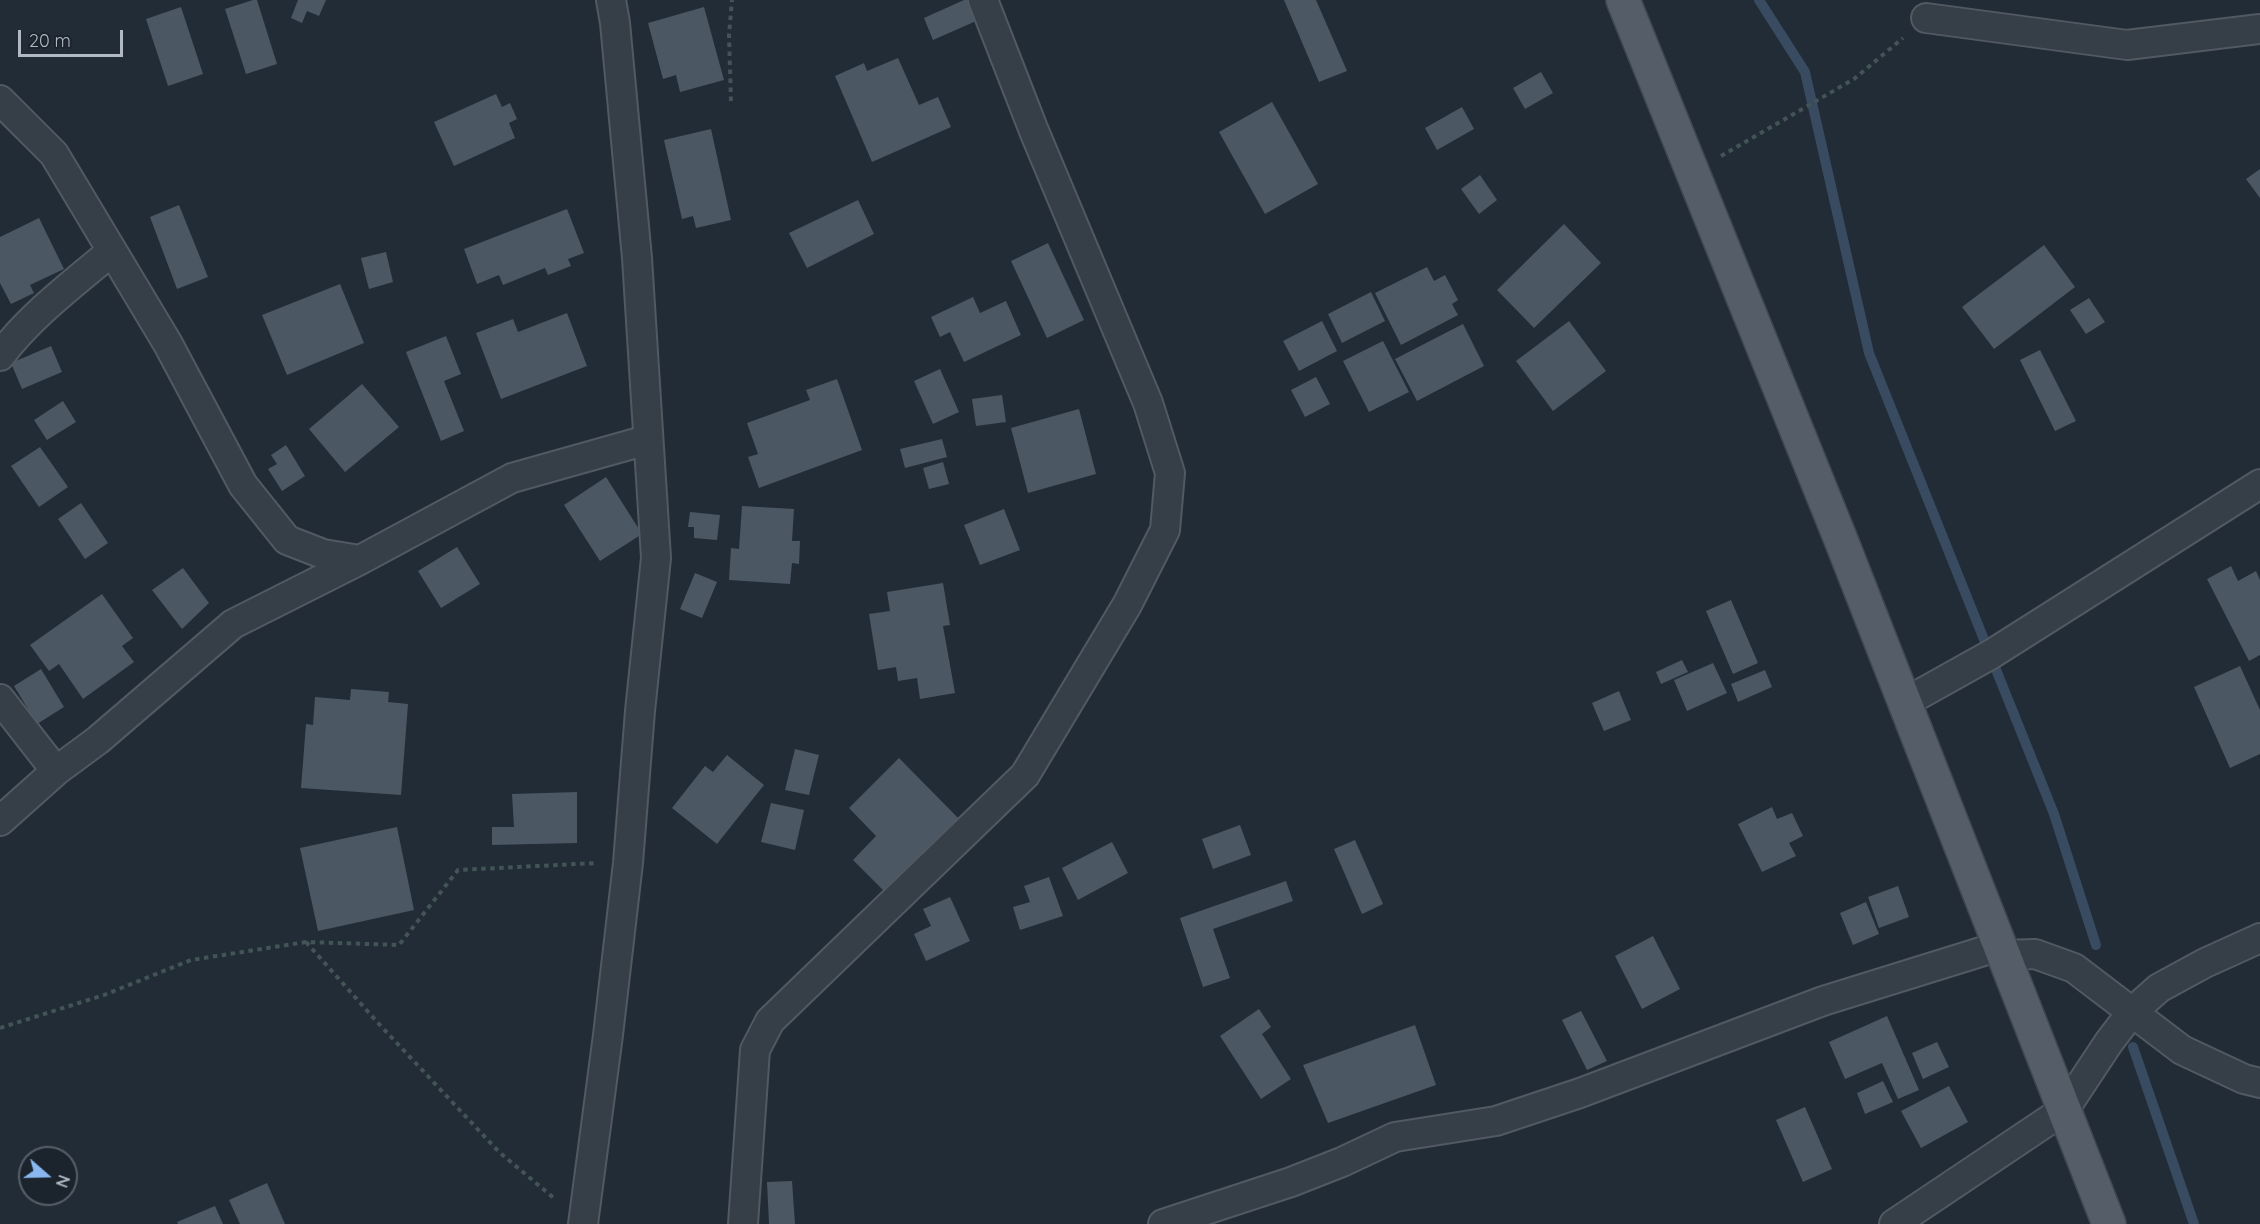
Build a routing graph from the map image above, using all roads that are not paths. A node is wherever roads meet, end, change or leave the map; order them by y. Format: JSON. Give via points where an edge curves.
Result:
{"nodes":[{"id":1,"x":610,"y":0,"type":"edge"},
{"id":2,"x":983,"y":0,"type":"edge"},
{"id":3,"x":1623,"y":0,"type":"edge"},
{"id":4,"x":1926,"y":18,"type":"road end"},
{"id":5,"x":2260,"y":29,"type":"edge"},
{"id":6,"x":0,"y":99,"type":"edge"},
{"id":7,"x":112,"y":250,"type":"junction"},
{"id":8,"x":0,"y":356,"type":"edge"},
{"id":9,"x":647,"y":440,"type":"junction"},
{"id":10,"x":2260,"y":484,"type":"edge"},
{"id":11,"x":360,"y":560,"type":"junction"},
{"id":12,"x":0,"y":699,"type":"edge"},
{"id":13,"x":1905,"y":703,"type":"junction"},
{"id":14,"x":56,"y":771,"type":"junction"},
{"id":15,"x":0,"y":821,"type":"edge"},
{"id":16,"x":2260,"y":938,"type":"edge"},
{"id":17,"x":2002,"y":950,"type":"junction"},
{"id":18,"x":2132,"y":1012,"type":"junction"},
{"id":19,"x":2260,"y":1083,"type":"edge"},
{"id":20,"x":2064,"y":1110,"type":"junction"},
{"id":21,"x":583,"y":1224,"type":"edge"},
{"id":22,"x":743,"y":1224,"type":"edge"},
{"id":23,"x":1163,"y":1224,"type":"edge"},
{"id":24,"x":1894,"y":1224,"type":"edge"},
{"id":25,"x":2109,"y":1224,"type":"edge"}],
"edges":[{"from":1,"to":9,"type":"street","via":[[637,258]]},
{"from":2,"to":22,"type":"street","via":[[1148,403],[1170,473],[1165,530],[1127,605],[1025,775],[770,1021],[755,1050]]},
{"from":3,"to":13,"type":"main road"},
{"from":4,"to":5,"type":"street","via":[[2127,45]]},
{"from":6,"to":7,"type":"street","via":[[54,154]]},
{"from":7,"to":8,"type":"street","via":[[40,313]]},
{"from":7,"to":11,"type":"street","via":[[168,344],[243,485],[287,540],[323,554]]},
{"from":9,"to":11,"type":"street","via":[[512,478]]},
{"from":9,"to":21,"type":"street","via":[[656,558],[628,863]]},
{"from":10,"to":13,"type":"street","via":[[1990,655]]},
{"from":11,"to":14,"type":"street","via":[[233,624]]},
{"from":12,"to":14,"type":"street"},
{"from":13,"to":17,"type":"main road"},
{"from":14,"to":15,"type":"street"},
{"from":16,"to":18,"type":"street","via":[[2159,988]]},
{"from":17,"to":18,"type":"street","via":[[2035,954],[2074,968]]},
{"from":17,"to":20,"type":"main road"},
{"from":17,"to":23,"type":"street","via":[[1823,1001],[1496,1121],[1395,1137],[1291,1182]]},
{"from":18,"to":19,"type":"street","via":[[2182,1050]]},
{"from":18,"to":20,"type":"street"},
{"from":20,"to":24,"type":"street"},
{"from":20,"to":25,"type":"main road"}]}
